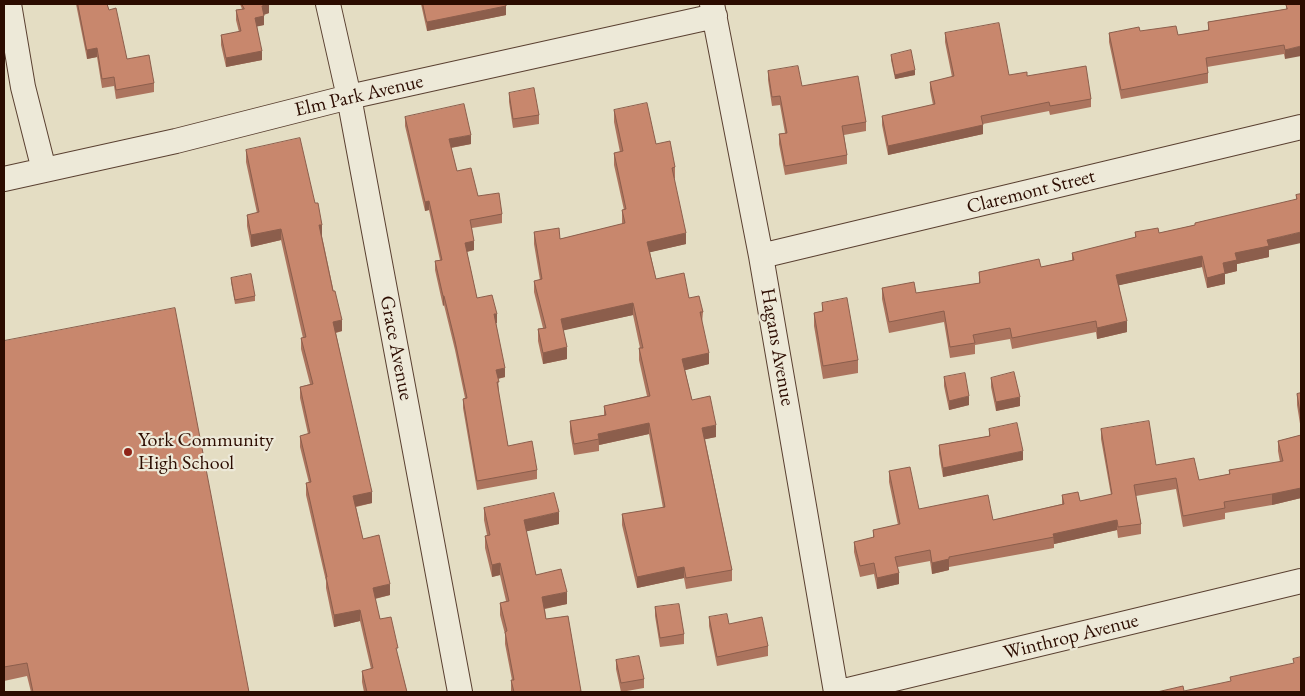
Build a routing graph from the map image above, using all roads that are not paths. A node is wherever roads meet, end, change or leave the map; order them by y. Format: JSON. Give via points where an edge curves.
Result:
{"nodes":[{"id":1,"x":8,"y":4,"type":"edge"},
{"id":2,"x":328,"y":4,"type":"edge"},
{"id":3,"x":714,"y":10,"type":"edge"},
{"id":4,"x":349,"y":97,"type":"junction"},
{"id":5,"x":1301,"y":127,"type":"edge"},
{"id":6,"x":44,"y":170,"type":"junction"},
{"id":7,"x":4,"y":179,"type":"edge"},
{"id":8,"x":762,"y":256,"type":"junction"},
{"id":9,"x":1301,"y":581,"type":"edge"},
{"id":10,"x":460,"y":692,"type":"edge"},
{"id":11,"x":838,"y":692,"type":"edge"}],
"edges":[{"from":1,"to":6,"type":"street","via":[[23,87]]},
{"from":2,"to":4,"type":"street","name":"Grace Avenue"},
{"from":3,"to":4,"type":"street","name":"Elm Park Avenue"},
{"from":3,"to":8,"type":"street","name":"Hagans Avenue"},
{"from":4,"to":6,"type":"street","name":"Elm Park Avenue","via":[[176,141]]},
{"from":4,"to":10,"type":"street","name":"Grace Avenue"},
{"from":5,"to":8,"type":"street","name":"Claremont Street"},
{"from":6,"to":7,"type":"street","name":"Elm Park Avenue"},
{"from":8,"to":11,"type":"street","name":"Hagans Avenue"},
{"from":9,"to":11,"type":"street","name":"Winthrop Avenue"}]}
